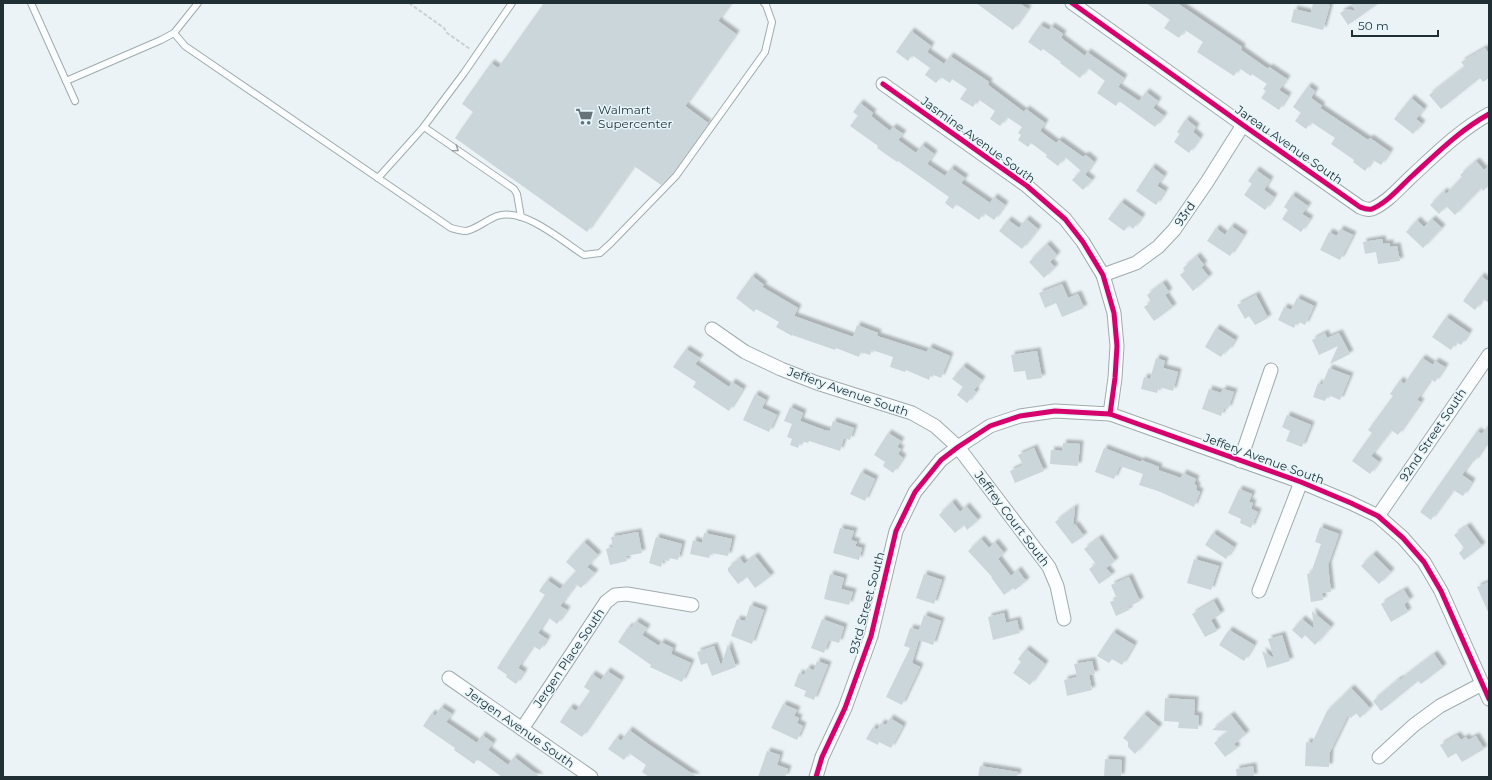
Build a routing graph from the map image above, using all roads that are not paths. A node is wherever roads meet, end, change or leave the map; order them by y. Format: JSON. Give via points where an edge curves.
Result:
{"nodes":[{"id":1,"x":31,"y":3,"type":"edge"},
{"id":2,"x":198,"y":3,"type":"edge"},
{"id":3,"x":512,"y":3,"type":"edge"},
{"id":4,"x":764,"y":3,"type":"edge"},
{"id":5,"x":1072,"y":3,"type":"edge"},
{"id":6,"x":174,"y":33,"type":"junction"},
{"id":7,"x":66,"y":81,"type":"junction"},
{"id":8,"x":883,"y":84,"type":"dead end"},
{"id":9,"x":75,"y":101,"type":"dead end"},
{"id":10,"x":1489,"y":114,"type":"edge"},
{"id":11,"x":1243,"y":125,"type":"junction"},
{"id":12,"x":424,"y":126,"type":"junction"},
{"id":13,"x":378,"y":178,"type":"junction"},
{"id":14,"x":521,"y":217,"type":"junction"},
{"id":15,"x":1104,"y":275,"type":"junction"},
{"id":16,"x":712,"y":329,"type":"dead end"},
{"id":17,"x":1489,"y":355,"type":"edge"},
{"id":18,"x":1271,"y":370,"type":"dead end"},
{"id":19,"x":1110,"y":414,"type":"junction"},
{"id":20,"x":958,"y":447,"type":"junction"},
{"id":21,"x":1240,"y":461,"type":"junction"},
{"id":22,"x":1301,"y":482,"type":"junction"},
{"id":23,"x":1378,"y":516,"type":"junction"},
{"id":24,"x":1259,"y":591,"type":"dead end"},
{"id":25,"x":692,"y":605,"type":"dead end"},
{"id":26,"x":1064,"y":619,"type":"dead end"},
{"id":27,"x":449,"y":678,"type":"dead end"},
{"id":28,"x":1482,"y":684,"type":"junction"},
{"id":29,"x":1489,"y":700,"type":"edge"},
{"id":30,"x":522,"y":728,"type":"junction"},
{"id":31,"x":1379,"y":757,"type":"dead end"},
{"id":32,"x":591,"y":777,"type":"edge"},
{"id":33,"x":816,"y":777,"type":"edge"}],
"edges":[{"from":1,"to":7,"type":"lane"},
{"from":2,"to":6,"type":"lane"},
{"from":3,"to":12,"type":"lane"},
{"from":4,"to":14,"type":"lane","via":[[772,22],[765,52],[676,176],[600,253],[584,255],[535,223]]},
{"from":5,"to":11,"type":"street","name":"Jareau Avenue South"},
{"from":6,"to":7,"type":"lane"},
{"from":6,"to":13,"type":"lane","via":[[185,46]]},
{"from":7,"to":9,"type":"lane"},
{"from":8,"to":15,"type":"street","name":"Jasmine Avenue South","via":[[1027,186],[1065,218]]},
{"from":10,"to":11,"type":"street","name":"Jareau Avenue South","via":[[1451,139],[1387,199],[1367,210]]},
{"from":11,"to":15,"type":"street","name":"93rd","via":[[1174,230],[1158,247],[1136,263]]},
{"from":12,"to":13,"type":"lane"},
{"from":12,"to":14,"type":"lane","one_way":true,"via":[[514,189]]},
{"from":13,"to":14,"type":"lane","via":[[451,228],[465,231],[497,216],[514,214]]},
{"from":15,"to":19,"type":"street","name":"Jasmine Avenue South","via":[[1114,313],[1117,346]]},
{"from":16,"to":20,"type":"street","name":"Jeffery Avenue South","via":[[745,352],[781,369],[912,413],[935,426]]},
{"from":17,"to":23,"type":"street","name":"92nd Street South"},
{"from":18,"to":21,"type":"street"},
{"from":19,"to":20,"type":"street","name":"Jeffery Avenue South","via":[[1055,411],[1020,416],[990,426]]},
{"from":19,"to":21,"type":"street","name":"Jeffery Avenue South"},
{"from":20,"to":26,"type":"street","name":"Jeffrey Court South","via":[[1049,567],[1057,586]]},
{"from":20,"to":33,"type":"street","name":"93rd Street South","via":[[941,460],[915,492],[896,531],[872,636]]},
{"from":21,"to":22,"type":"street","name":"Jeffery Avenue South"},
{"from":22,"to":23,"type":"street","name":"Jeffery Avenue South"},
{"from":22,"to":24,"type":"street","name":"Jeffery Avenue South"},
{"from":23,"to":28,"type":"street","name":"Jeffery Avenue South","via":[[1403,538],[1424,562],[1441,591]]},
{"from":25,"to":30,"type":"street","name":"Jergen Place South","via":[[627,594],[615,595],[606,602]]},
{"from":27,"to":30,"type":"street","name":"Jergen Avenue South"},
{"from":28,"to":29,"type":"street","name":"Jeffery Avenue South"},
{"from":28,"to":31,"type":"street","via":[[1440,706]]},
{"from":30,"to":32,"type":"street","name":"Jergen Avenue South"}]}
